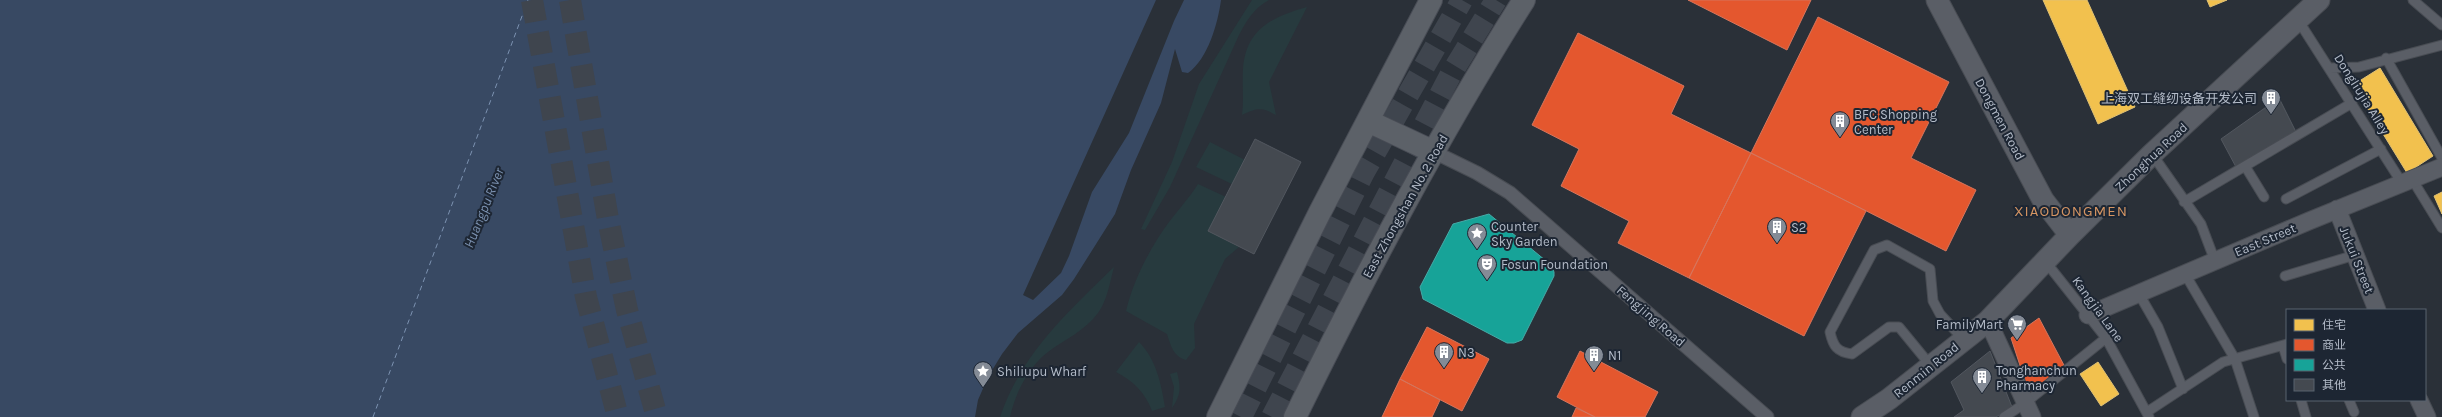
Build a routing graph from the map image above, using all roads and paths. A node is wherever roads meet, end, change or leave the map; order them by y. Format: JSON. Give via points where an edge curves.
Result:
{"nodes":[{"id":1,"x":1431,"y":0,"type":"edge"},
{"id":2,"x":1524,"y":0,"type":"edge"},
{"id":3,"x":1937,"y":0,"type":"edge"},
{"id":4,"x":2319,"y":0,"type":"edge"},
{"id":5,"x":2413,"y":0,"type":"edge"},
{"id":6,"x":2298,"y":20,"type":"junction"},
{"id":7,"x":2442,"y":25,"type":"edge"},
{"id":8,"x":2442,"y":45,"type":"edge"},
{"id":9,"x":2386,"y":58,"type":"junction"},
{"id":10,"x":2330,"y":68,"type":"junction"},
{"id":11,"x":2352,"y":104,"type":"junction"},
{"id":12,"x":1368,"y":121,"type":"junction"},
{"id":13,"x":2381,"y":149,"type":"junction"},
{"id":14,"x":1434,"y":152,"type":"junction"},
{"id":15,"x":2152,"y":154,"type":"junction"},
{"id":16,"x":2442,"y":158,"type":"edge"},
{"id":17,"x":2245,"y":166,"type":"junction"},
{"id":18,"x":2442,"y":167,"type":"edge"},
{"id":19,"x":2407,"y":181,"type":"junction"},
{"id":20,"x":2264,"y":197,"type":"dead end"},
{"id":21,"x":2286,"y":199,"type":"dead end"},
{"id":22,"x":2184,"y":202,"type":"junction"},
{"id":23,"x":2337,"y":209,"type":"junction"},
{"id":24,"x":2442,"y":228,"type":"edge"},
{"id":25,"x":2070,"y":235,"type":"junction"},
{"id":26,"x":2355,"y":255,"type":"junction"},
{"id":27,"x":2045,"y":261,"type":"junction"},
{"id":28,"x":2215,"y":261,"type":"junction"},
{"id":29,"x":2185,"y":274,"type":"junction"},
{"id":30,"x":2285,"y":276,"type":"dead end"},
{"id":31,"x":2139,"y":294,"type":"junction"},
{"id":32,"x":2376,"y":309,"type":"edge"},
{"id":33,"x":2088,"y":315,"type":"junction"},
{"id":34,"x":1988,"y":321,"type":"junction"},
{"id":35,"x":2106,"y":338,"type":"junction"},
{"id":36,"x":1964,"y":340,"type":"junction"},
{"id":37,"x":2285,"y":345,"type":"edge"},
{"id":38,"x":2235,"y":359,"type":"junction"},
{"id":39,"x":1932,"y":367,"type":"junction"},
{"id":40,"x":2183,"y":389,"type":"junction"},
{"id":41,"x":2301,"y":401,"type":"edge"},
{"id":42,"x":2349,"y":401,"type":"edge"},
{"id":43,"x":2419,"y":401,"type":"edge"},
{"id":44,"x":2028,"y":411,"type":"edge"},
{"id":45,"x":2354,"y":412,"type":"dead end"},
{"id":46,"x":2148,"y":415,"type":"edge"},
{"id":47,"x":1218,"y":417,"type":"edge"},
{"id":48,"x":1295,"y":417,"type":"edge"},
{"id":49,"x":1767,"y":417,"type":"edge"},
{"id":50,"x":1862,"y":417,"type":"edge"},
{"id":51,"x":2004,"y":417,"type":"edge"},
{"id":52,"x":2254,"y":417,"type":"edge"},
{"id":53,"x":2306,"y":417,"type":"edge"},
{"id":54,"x":2427,"y":417,"type":"edge"}],
"edges":[{"from":1,"to":12,"type":"main road"},
{"from":2,"to":14,"type":"main road","name":"East Zhongshan No. 2 Road","via":[[1490,53]]},
{"from":3,"to":25,"type":"street","name":"Dongmen Road","via":[[2043,200]]},
{"from":4,"to":6,"type":"street","name":"Zhonghua Road"},
{"from":5,"to":7,"type":"lane"},
{"from":6,"to":10,"type":"lane","name":"Dongliujia Alley"},
{"from":6,"to":15,"type":"street","name":"Zhonghua Road"},
{"from":8,"to":9,"type":"lane"},
{"from":9,"to":10,"type":"lane","via":[[2358,67]]},
{"from":9,"to":16,"type":"lane"},
{"from":10,"to":11,"type":"lane","name":"Dongliujia Alley"},
{"from":11,"to":13,"type":"lane","name":"Dongliujia Alley"},
{"from":11,"to":17,"type":"lane"},
{"from":12,"to":14,"type":"main road"},
{"from":12,"to":47,"type":"main road"},
{"from":13,"to":19,"type":"lane","name":"Dongliujia Alley"},
{"from":13,"to":21,"type":"lane"},
{"from":14,"to":48,"type":"main road","name":"East Zhongshan No. 2 Road","via":[[1334,338]]},
{"from":14,"to":49,"type":"street","name":"Fengjing Road","via":[[1510,192]]},
{"from":15,"to":22,"type":"lane"},
{"from":15,"to":25,"type":"street","name":"Zhonghua Road"},
{"from":17,"to":20,"type":"lane"},
{"from":17,"to":22,"type":"lane"},
{"from":18,"to":19,"type":"street","name":"East Street"},
{"from":19,"to":23,"type":"street","name":"East Street"},
{"from":19,"to":24,"type":"lane","name":"Dongliujia Alley"},
{"from":22,"to":28,"type":"lane","via":[[2201,224]]},
{"from":23,"to":26,"type":"street","name":"Jukui Street"},
{"from":23,"to":28,"type":"street","name":"East Street"},
{"from":25,"to":27,"type":"street","name":"Zhonghua Road"},
{"from":26,"to":30,"type":"lane"},
{"from":26,"to":32,"type":"street","name":"Jukui Street"},
{"from":27,"to":33,"type":"lane","name":"Kangjia Lane"},
{"from":27,"to":34,"type":"street","name":"Zhonghua Road"},
{"from":28,"to":29,"type":"street","name":"East Street"},
{"from":29,"to":31,"type":"street","name":"East Street"},
{"from":29,"to":38,"type":"lane"},
{"from":31,"to":33,"type":"street","name":"East Street"},
{"from":31,"to":40,"type":"lane","via":[[2158,327]]},
{"from":33,"to":35,"type":"lane","name":"Kangjia Lane"},
{"from":34,"to":36,"type":"street","name":"Renmin Road"},
{"from":34,"to":44,"type":"street"},
{"from":35,"to":44,"type":"lane"},
{"from":35,"to":46,"type":"lane","name":"Kangjia Lane"},
{"from":36,"to":39,"type":"street","name":"Renmin Road"},
{"from":36,"to":39,"type":"lane","via":[[1940,314],[1933,301],[1930,269],[1887,245],[1874,250],[1830,332],[1833,345],[1841,352],[1852,354],[1889,327],[1899,327]]},
{"from":37,"to":38,"type":"lane"},
{"from":38,"to":40,"type":"lane","via":[[2223,362]]},
{"from":38,"to":52,"type":"lane"},
{"from":39,"to":50,"type":"street","name":"Renmin Road"},
{"from":40,"to":46,"type":"lane"},
{"from":41,"to":53,"type":"lane"},
{"from":42,"to":45,"type":"lane"},
{"from":43,"to":54,"type":"street"},
{"from":44,"to":51,"type":"lane"}]}
